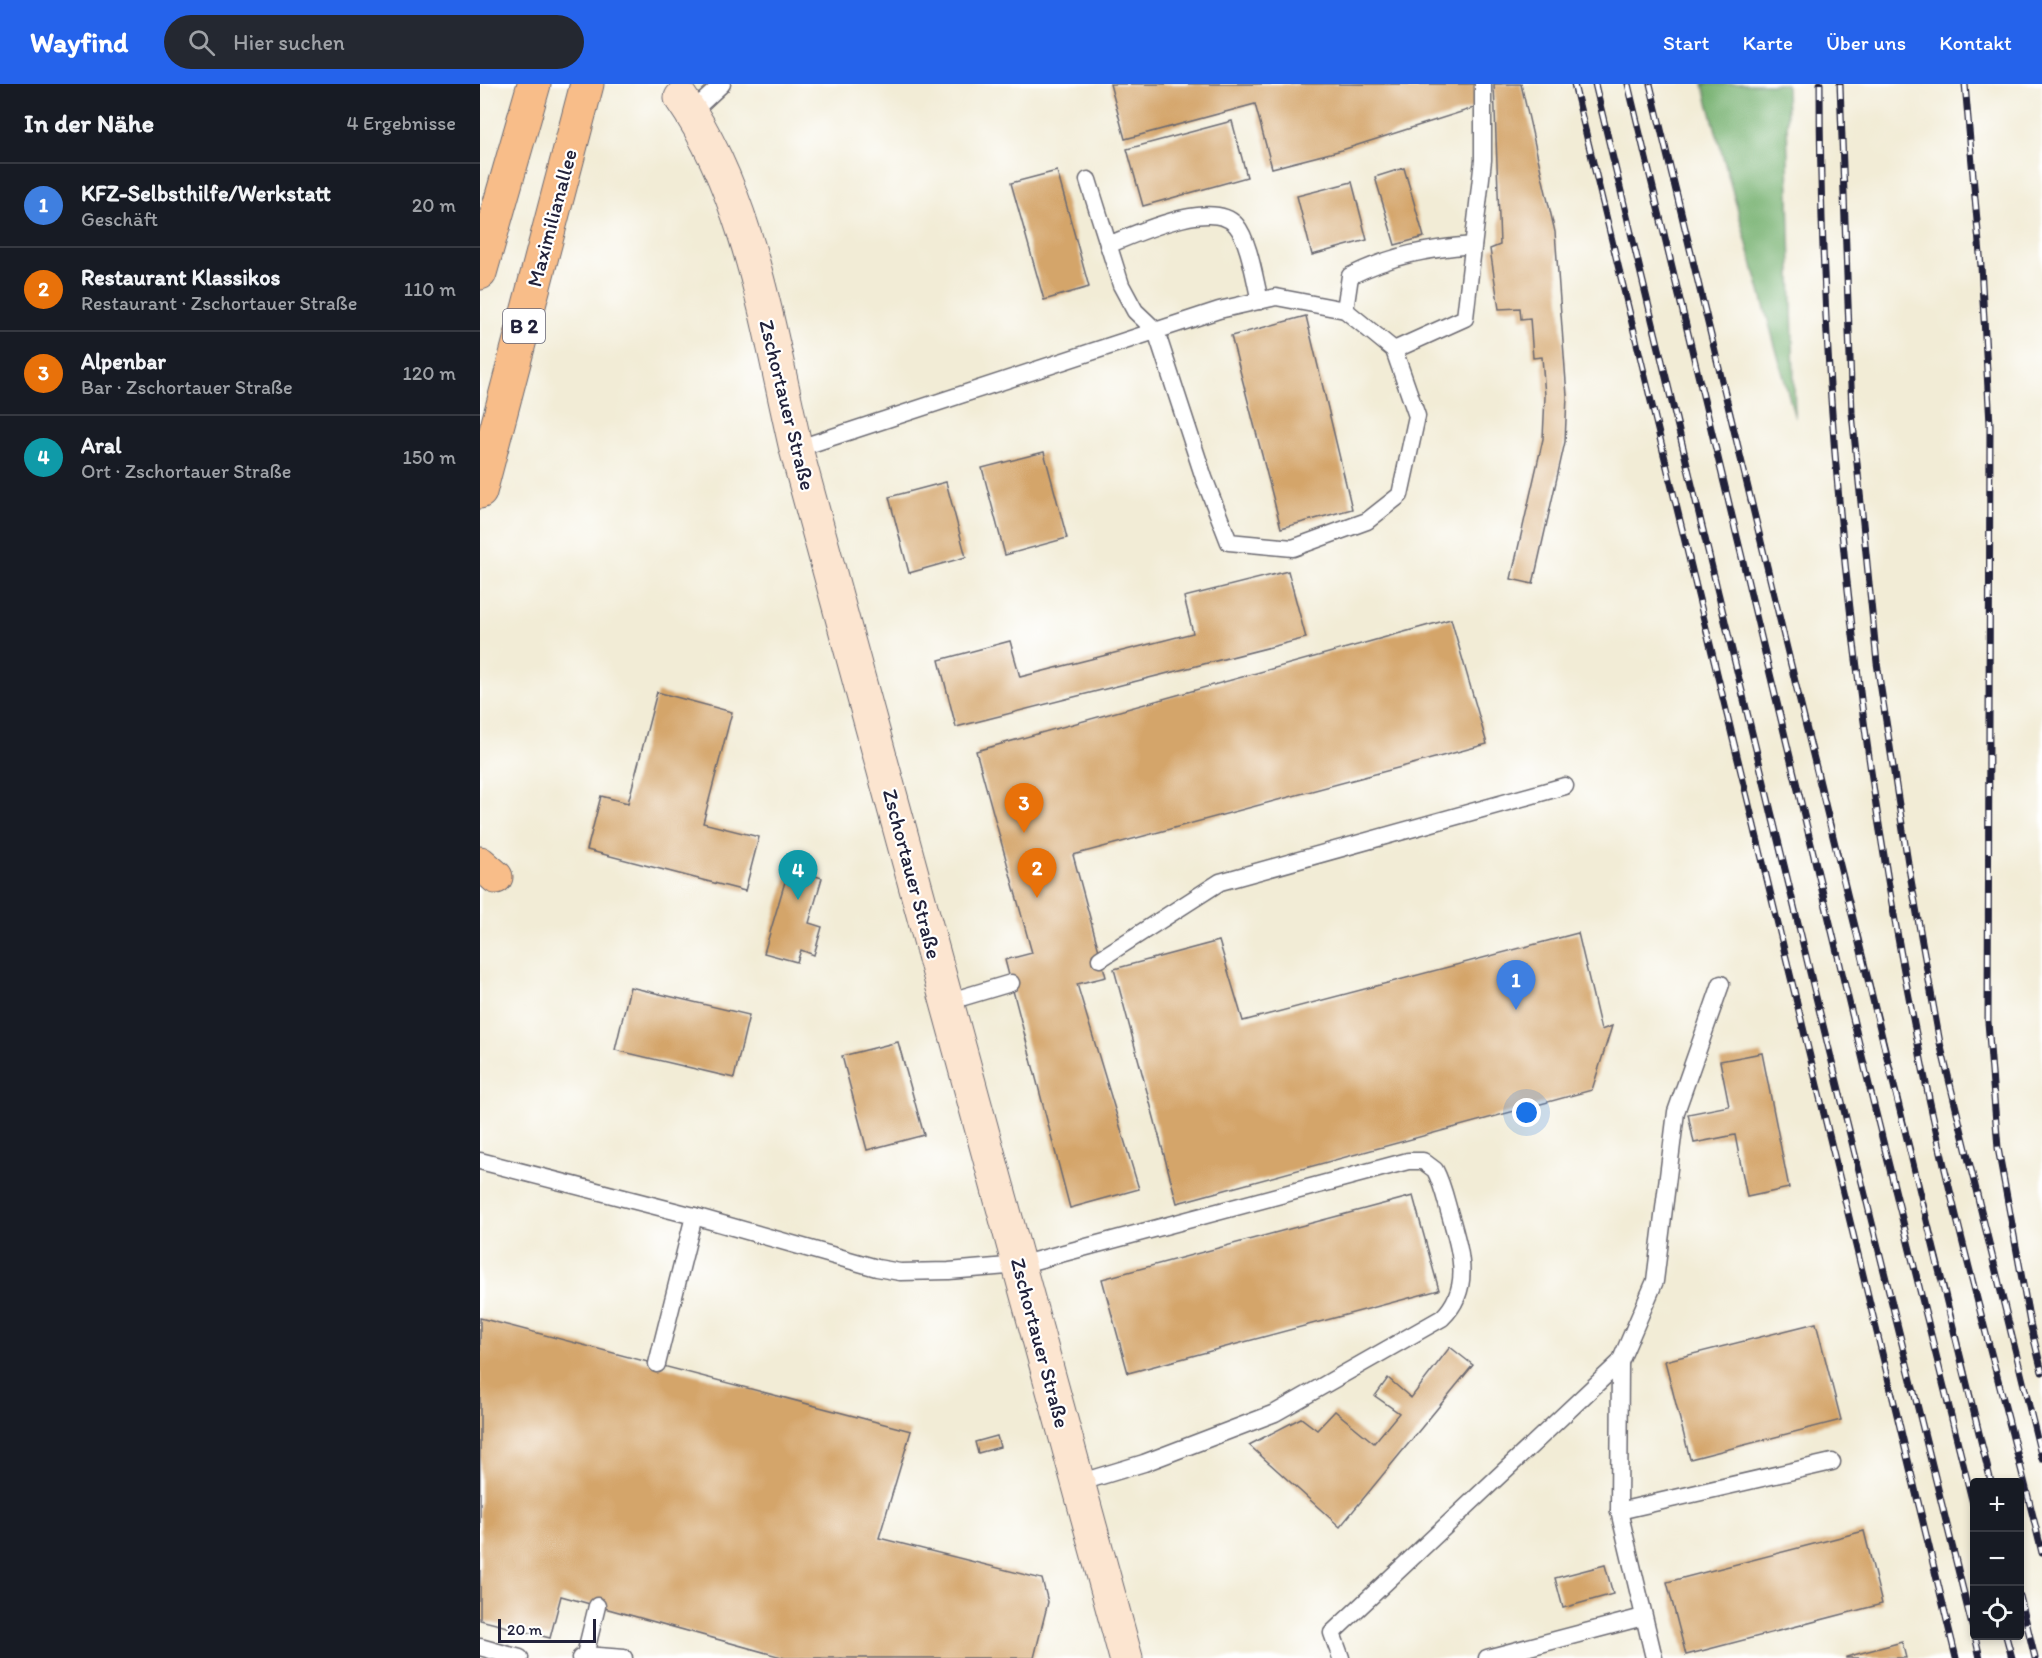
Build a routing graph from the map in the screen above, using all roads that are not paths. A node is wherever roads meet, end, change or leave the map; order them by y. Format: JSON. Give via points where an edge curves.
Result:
{"nodes":[{"id":1,"x":534,"y":84,"type":"edge"},
{"id":2,"x":587,"y":84,"type":"edge"},
{"id":3,"x":722,"y":84,"type":"edge"},
{"id":4,"x":1483,"y":84,"type":"edge"},
{"id":5,"x":686,"y":105,"type":"joint"},
{"id":6,"x":1088,"y":180,"type":"dead end"},
{"id":7,"x":1108,"y":245,"type":"junction"},
{"id":8,"x":1473,"y":245,"type":"junction"},
{"id":9,"x":480,"y":273,"type":"edge"},
{"id":10,"x":1260,"y":301,"type":"junction"},
{"id":11,"x":1345,"y":310,"type":"junction"},
{"id":12,"x":1156,"y":331,"type":"junction"},
{"id":13,"x":1394,"y":350,"type":"junction"},
{"id":14,"x":796,"y":449,"type":"junction"},
{"id":15,"x":480,"y":492,"type":"edge"},
{"id":16,"x":1565,"y":786,"type":"dead end"},
{"id":17,"x":480,"y":862,"type":"edge"},
{"id":18,"x":480,"y":880,"type":"edge"},
{"id":19,"x":1100,"y":958,"type":"dead end"},
{"id":20,"x":1011,"y":983,"type":"dead end"},
{"id":21,"x":1721,"y":984,"type":"dead end"},
{"id":22,"x":947,"y":1002,"type":"junction"},
{"id":23,"x":480,"y":1161,"type":"edge"},
{"id":24,"x":694,"y":1216,"type":"junction"},
{"id":25,"x":1019,"y":1265,"type":"junction"},
{"id":26,"x":1620,"y":1362,"type":"junction"},
{"id":27,"x":657,"y":1364,"type":"dead end"},
{"id":28,"x":1832,"y":1462,"type":"dead end"},
{"id":29,"x":1078,"y":1483,"type":"junction"},
{"id":30,"x":1619,"y":1511,"type":"junction"},
{"id":31,"x":597,"y":1606,"type":"dead end"},
{"id":32,"x":1643,"y":1617,"type":"junction"},
{"id":33,"x":480,"y":1647,"type":"edge"},
{"id":34,"x":583,"y":1657,"type":"edge"},
{"id":35,"x":520,"y":1658,"type":"edge"},
{"id":36,"x":624,"y":1658,"type":"edge"},
{"id":37,"x":1126,"y":1658,"type":"edge"},
{"id":38,"x":1341,"y":1658,"type":"edge"},
{"id":39,"x":1487,"y":1658,"type":"edge"},
{"id":40,"x":1654,"y":1658,"type":"edge"}],
"edges":[{"from":1,"to":9,"type":"highway"},
{"from":2,"to":15,"type":"highway","name":"Maximilianallee","number":"B 2"},
{"from":3,"to":5,"type":"lane"},
{"from":4,"to":8,"type":"lane","via":[[1483,160]]},
{"from":5,"to":14,"type":"street","name":"Zschortauer Straße","via":[[723,173],[751,260]]},
{"from":6,"to":7,"type":"lane"},
{"from":7,"to":10,"type":"lane","via":[[1200,215],[1224,216],[1236,226],[1245,244]]},
{"from":7,"to":12,"type":"lane","via":[[1121,285],[1135,311]]},
{"from":8,"to":11,"type":"lane","via":[[1425,249],[1382,260],[1350,276]]},
{"from":8,"to":13,"type":"lane","via":[[1465,318]]},
{"from":10,"to":11,"type":"lane","via":[[1276,297]]},
{"from":10,"to":12,"type":"lane"},
{"from":11,"to":13,"type":"lane"},
{"from":12,"to":13,"type":"lane","via":[[1229,542],[1293,548],[1367,521],[1400,495],[1417,417]]},
{"from":12,"to":14,"type":"lane"},
{"from":14,"to":22,"type":"street","name":"Zschortauer Straße"},
{"from":16,"to":19,"type":"lane","via":[[1220,882]]},
{"from":17,"to":18,"type":"highway","via":[[496,877]]},
{"from":20,"to":22,"type":"lane"},
{"from":21,"to":26,"type":"lane","via":[[1676,1112],[1655,1281]]},
{"from":22,"to":25,"type":"street","name":"Zschortauer Straße"},
{"from":23,"to":24,"type":"lane"},
{"from":24,"to":25,"type":"lane","via":[[900,1272]]},
{"from":24,"to":27,"type":"lane"},
{"from":25,"to":29,"type":"street","name":"Zschortauer Straße"},
{"from":25,"to":29,"type":"lane","via":[[1416,1160],[1429,1165],[1439,1178],[1463,1260],[1456,1300],[1442,1318],[1275,1413],[1144,1464]]},
{"from":26,"to":30,"type":"lane"},
{"from":26,"to":38,"type":"lane","via":[[1332,1633]]},
{"from":28,"to":30,"type":"lane"},
{"from":29,"to":37,"type":"street","name":"Zschortauer Straße"},
{"from":30,"to":32,"type":"lane"},
{"from":31,"to":34,"type":"lane"},
{"from":32,"to":39,"type":"lane"},
{"from":32,"to":40,"type":"lane"},
{"from":33,"to":35,"type":"lane"},
{"from":34,"to":36,"type":"lane"}]}
